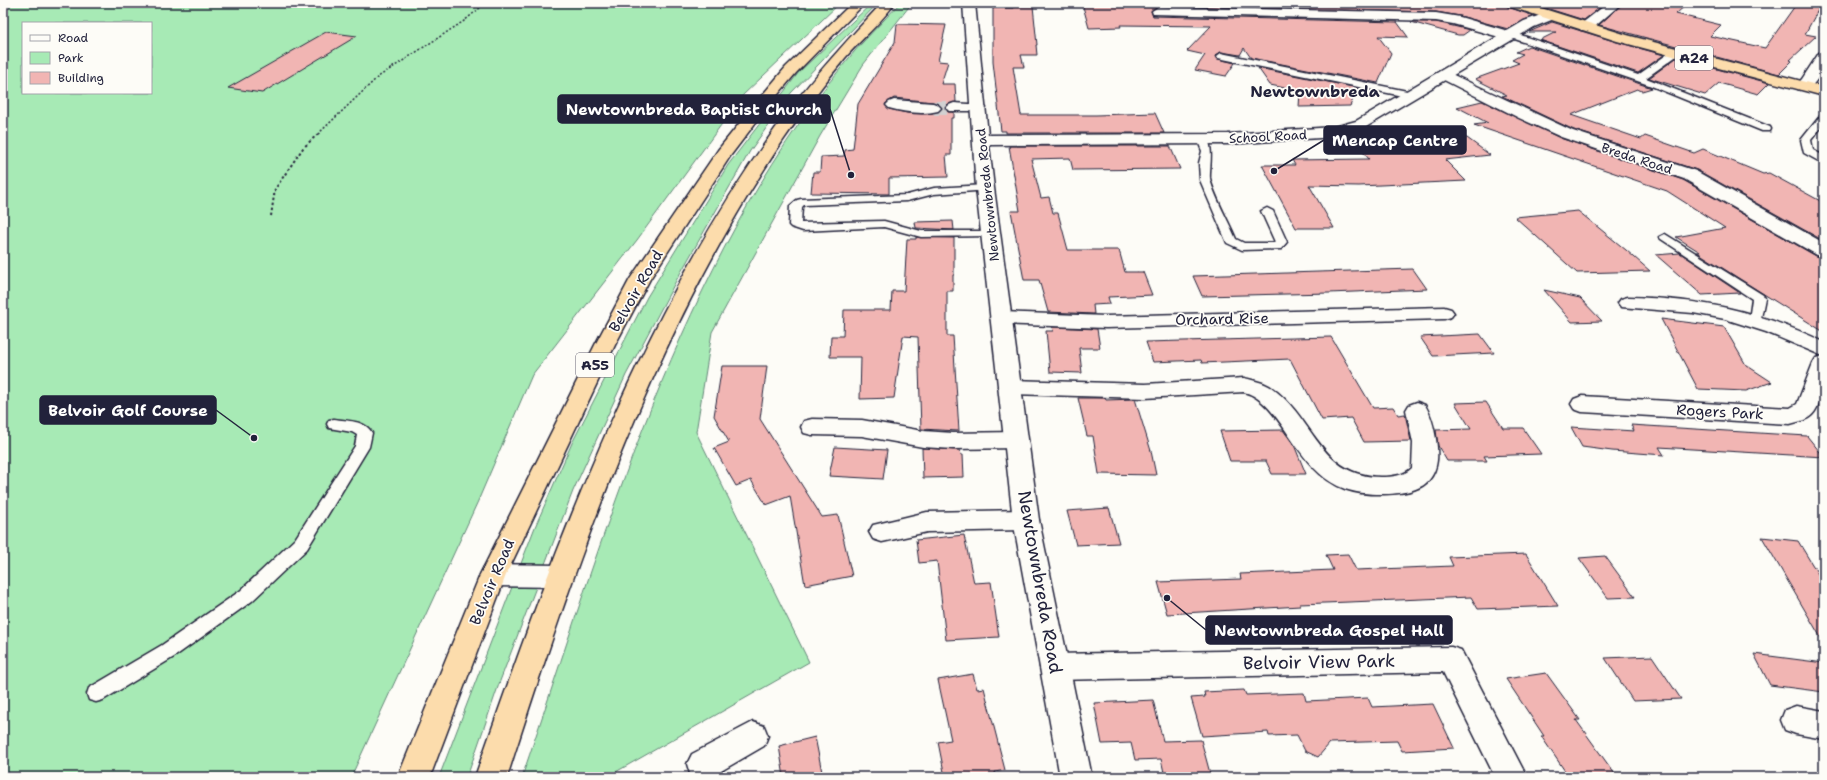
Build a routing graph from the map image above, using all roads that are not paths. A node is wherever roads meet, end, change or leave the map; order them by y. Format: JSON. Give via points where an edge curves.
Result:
{"nodes":[{"id":1,"x":859,"y":3,"type":"edge"},
{"id":2,"x":889,"y":3,"type":"edge"},
{"id":3,"x":970,"y":3,"type":"edge"},
{"id":4,"x":1512,"y":3,"type":"edge"},
{"id":5,"x":1616,"y":3,"type":"edge"},
{"id":6,"x":1158,"y":11,"type":"dead end"},
{"id":7,"x":1549,"y":16,"type":"junction"},
{"id":8,"x":1586,"y":27,"type":"junction"},
{"id":9,"x":1511,"y":36,"type":"junction"},
{"id":10,"x":1675,"y":53,"type":"junction"},
{"id":11,"x":1221,"y":56,"type":"dead end"},
{"id":12,"x":1824,"y":56,"type":"edge"},
{"id":13,"x":1446,"y":75,"type":"junction"},
{"id":14,"x":1639,"y":79,"type":"junction"},
{"id":15,"x":1803,"y":86,"type":"junction"},
{"id":16,"x":1824,"y":92,"type":"edge"},
{"id":17,"x":1412,"y":95,"type":"junction"},
{"id":18,"x":894,"y":105,"type":"dead end"},
{"id":19,"x":933,"y":108,"type":"tunnel mouth"},
{"id":20,"x":954,"y":108,"type":"tunnel mouth"},
{"id":21,"x":978,"y":108,"type":"junction"},
{"id":22,"x":1824,"y":117,"type":"edge"},
{"id":23,"x":1766,"y":129,"type":"dead end"},
{"id":24,"x":1202,"y":139,"type":"junction"},
{"id":25,"x":981,"y":140,"type":"junction"},
{"id":26,"x":1824,"y":161,"type":"edge"},
{"id":27,"x":985,"y":188,"type":"junction"},
{"id":28,"x":1267,"y":211,"type":"dead end"},
{"id":29,"x":990,"y":233,"type":"junction"},
{"id":30,"x":1665,"y":237,"type":"dead end"},
{"id":31,"x":1824,"y":250,"type":"edge"},
{"id":32,"x":1628,"y":302,"type":"dead end"},
{"id":33,"x":1444,"y":313,"type":"dead end"},
{"id":34,"x":1000,"y":318,"type":"junction"},
{"id":35,"x":1755,"y":320,"type":"junction"},
{"id":36,"x":1824,"y":350,"type":"edge"},
{"id":37,"x":1824,"y":363,"type":"edge"},
{"id":38,"x":1009,"y":387,"type":"junction"},
{"id":39,"x":1582,"y":404,"type":"dead end"},
{"id":40,"x":1417,"y":410,"type":"dead end"},
{"id":41,"x":334,"y":424,"type":"dead end"},
{"id":42,"x":812,"y":426,"type":"dead end"},
{"id":43,"x":1016,"y":440,"type":"junction"},
{"id":44,"x":1026,"y":520,"type":"junction"},
{"id":45,"x":882,"y":532,"type":"dead end"},
{"id":46,"x":493,"y":575,"type":"junction"},
{"id":47,"x":560,"y":576,"type":"junction"},
{"id":48,"x":1054,"y":667,"type":"junction"},
{"id":49,"x":96,"y":694,"type":"dead end"},
{"id":50,"x":753,"y":736,"type":"dead end"},
{"id":51,"x":414,"y":777,"type":"edge"},
{"id":52,"x":491,"y":777,"type":"edge"},
{"id":53,"x":707,"y":777,"type":"edge"},
{"id":54,"x":1076,"y":777,"type":"edge"},
{"id":55,"x":1510,"y":777,"type":"edge"}],
"edges":[{"from":1,"to":46,"type":"highway","name":"Belvoir Road","number":"A55","via":[[791,70],[764,102],[724,153],[645,273],[601,352]]},
{"from":2,"to":47,"type":"highway","via":[[837,58],[799,105],[757,165],[712,239],[624,418]]},
{"from":3,"to":21,"type":"street","name":"Newtownbreda Road"},
{"from":4,"to":7,"type":"highway","number":"A24"},
{"from":5,"to":8,"type":"street"},
{"from":6,"to":9,"type":"street","via":[[1436,17]]},
{"from":7,"to":8,"type":"highway","number":"A24"},
{"from":7,"to":9,"type":"street","name":"School Road","via":[[1529,24]]},
{"from":8,"to":10,"type":"highway","number":"A24"},
{"from":9,"to":13,"type":"street","name":"School Road"},
{"from":9,"to":14,"type":"lane"},
{"from":10,"to":14,"type":"lane"},
{"from":10,"to":15,"type":"highway","number":"A24"},
{"from":11,"to":17,"type":"lane"},
{"from":12,"to":15,"type":"street"},
{"from":13,"to":17,"type":"street","name":"School Road"},
{"from":13,"to":31,"type":"street","name":"Breda Road","via":[[1567,134],[1690,175]]},
{"from":14,"to":23,"type":"lane"},
{"from":15,"to":16,"type":"highway","number":"A24"},
{"from":17,"to":24,"type":"street","name":"School Road","via":[[1361,124],[1336,132]]},
{"from":18,"to":19,"type":"street","via":[[904,108]]},
{"from":20,"to":21,"type":"street"},
{"from":21,"to":25,"type":"street","name":"Newtownbreda Road"},
{"from":22,"to":26,"type":"lane","via":[[1806,140],[1808,151]]},
{"from":24,"to":25,"type":"street","name":"School Road"},
{"from":24,"to":28,"type":"lane","via":[[1207,152],[1204,180],[1231,241],[1242,246],[1277,247],[1281,242]]},
{"from":25,"to":27,"type":"street","name":"Newtownbreda Road"},
{"from":27,"to":29,"type":"street","name":"Newtownbreda Road"},
{"from":27,"to":29,"type":"lane","via":[[934,191],[907,198],[801,202],[796,206],[795,225],[802,228],[884,224],[921,234]]},
{"from":29,"to":34,"type":"street","name":"Newtownbreda Road"},
{"from":30,"to":35,"type":"lane","via":[[1760,298]]},
{"from":32,"to":35,"type":"street","via":[[1697,307]]},
{"from":33,"to":34,"type":"street","name":"Orchard Rise","via":[[1106,322]]},
{"from":34,"to":38,"type":"street","name":"Newtownbreda Road"},
{"from":35,"to":36,"type":"street"},
{"from":37,"to":39,"type":"street","name":"Rogers Park","via":[[1807,408],[1790,416]]},
{"from":38,"to":40,"type":"street","via":[[1146,391],[1244,385],[1258,389],[1270,397],[1318,460],[1333,474],[1349,481],[1383,486],[1416,479],[1424,472],[1426,456],[1422,424]]},
{"from":38,"to":43,"type":"street","name":"Newtownbreda Road"},
{"from":41,"to":49,"type":"lane","via":[[356,427],[365,432],[362,447],[301,544],[246,596],[168,651]]},
{"from":42,"to":43,"type":"street","via":[[862,428],[923,439]]},
{"from":43,"to":44,"type":"street","name":"Newtownbreda Road"},
{"from":44,"to":45,"type":"street","via":[[927,522]]},
{"from":44,"to":48,"type":"street","name":"Newtownbreda Road"},
{"from":46,"to":47,"type":"street"},
{"from":46,"to":51,"type":"highway","name":"Belvoir Road","number":"A55"},
{"from":47,"to":52,"type":"highway"},
{"from":48,"to":54,"type":"street","name":"Newtownbreda Road"},
{"from":48,"to":55,"type":"street","name":"Belvoir View Park","via":[[1450,659]]},
{"from":50,"to":53,"type":"street","via":[[703,764]]}]}
